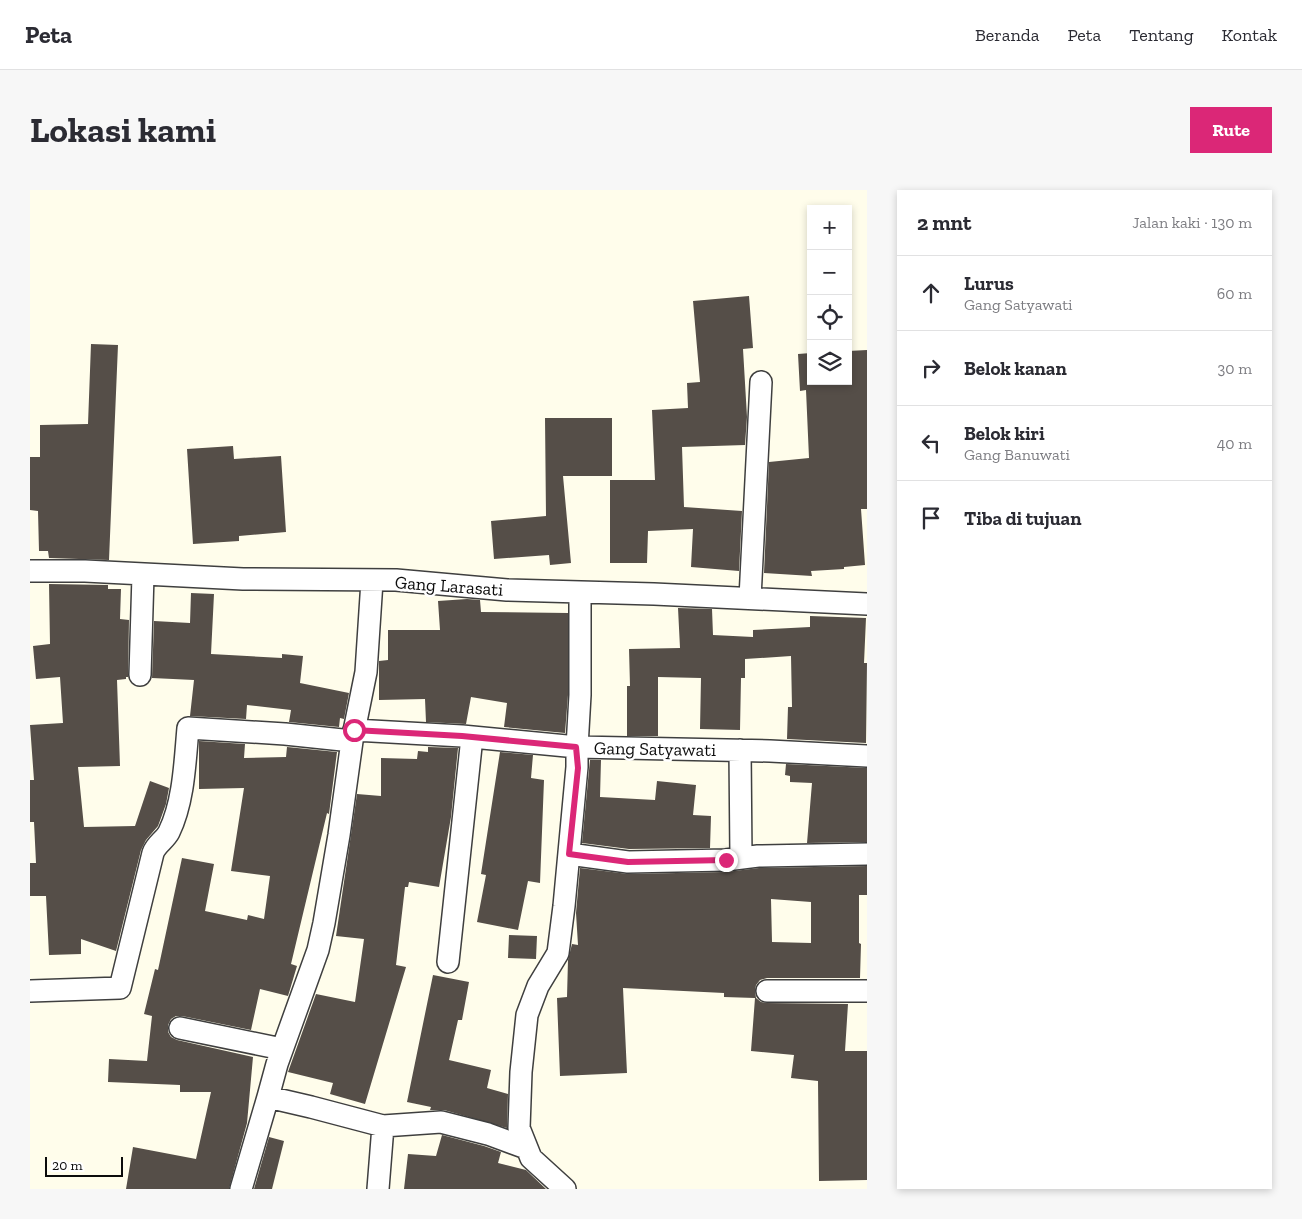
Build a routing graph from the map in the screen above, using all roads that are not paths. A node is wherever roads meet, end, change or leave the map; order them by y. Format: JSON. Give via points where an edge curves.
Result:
{"nodes":[{"id":1,"x":761,"y":382,"type":"dead end"},
{"id":2,"x":30,"y":571,"type":"edge"},
{"id":3,"x":143,"y":575,"type":"junction"},
{"id":4,"x":372,"y":581,"type":"junction"},
{"id":5,"x":580,"y":592,"type":"junction"},
{"id":6,"x":750,"y":598,"type":"junction"},
{"id":7,"x":867,"y":604,"type":"edge"},
{"id":8,"x":140,"y":675,"type":"dead end"},
{"id":9,"x":353,"y":736,"type":"junction"},
{"id":10,"x":472,"y":737,"type":"junction"},
{"id":11,"x":576,"y":747,"type":"junction"},
{"id":12,"x":740,"y":750,"type":"junction"},
{"id":13,"x":867,"y":756,"type":"edge"},
{"id":14,"x":569,"y":854,"type":"junction"},
{"id":15,"x":867,"y":854,"type":"edge"},
{"id":16,"x":741,"y":858,"type":"junction"},
{"id":17,"x":448,"y":962,"type":"dead end"},
{"id":18,"x":867,"y":990,"type":"edge"},
{"id":19,"x":30,"y":991,"type":"edge"},
{"id":20,"x":767,"y":992,"type":"dead end"},
{"id":21,"x":180,"y":1028,"type":"dead end"},
{"id":22,"x":282,"y":1049,"type":"junction"},
{"id":23,"x":268,"y":1097,"type":"junction"},
{"id":24,"x":383,"y":1126,"type":"junction"},
{"id":25,"x":526,"y":1148,"type":"junction"},
{"id":26,"x":241,"y":1189,"type":"edge"},
{"id":27,"x":378,"y":1189,"type":"edge"},
{"id":28,"x":565,"y":1189,"type":"edge"}],
"edges":[{"from":1,"to":6,"type":"street"},
{"from":2,"to":3,"type":"street","name":"Gang Larasati"},
{"from":3,"to":4,"type":"street","name":"Gang Larasati"},
{"from":3,"to":8,"type":"street"},
{"from":4,"to":5,"type":"street","name":"Gang Larasati"},
{"from":4,"to":9,"type":"street","via":[[366,672]]},
{"from":5,"to":6,"type":"street","name":"Gang Larasati"},
{"from":5,"to":11,"type":"street","via":[[580,695]]},
{"from":6,"to":7,"type":"street","name":"Gang Larasati"},
{"from":9,"to":10,"type":"street","name":"Gang Satyawati"},
{"from":9,"to":19,"type":"street","name":"Gang Satyawati","via":[[188,728],[181,790],[169,833],[153,853],[120,988]]},
{"from":9,"to":22,"type":"street","via":[[318,950]]},
{"from":10,"to":11,"type":"street","name":"Gang Satyawati"},
{"from":10,"to":17,"type":"street"},
{"from":11,"to":12,"type":"street","name":"Gang Satyawati"},
{"from":11,"to":14,"type":"street","via":[[578,768]]},
{"from":12,"to":13,"type":"street","name":"Gang Satyawati"},
{"from":12,"to":16,"type":"street"},
{"from":14,"to":16,"type":"street","via":[[628,862]]},
{"from":14,"to":25,"type":"street","via":[[558,953],[538,986],[527,1015],[520,1072],[519,1128]]},
{"from":15,"to":16,"type":"street"},
{"from":18,"to":20,"type":"street"},
{"from":21,"to":22,"type":"street"},
{"from":22,"to":23,"type":"street"},
{"from":23,"to":24,"type":"street"},
{"from":23,"to":26,"type":"street"},
{"from":24,"to":25,"type":"street","via":[[441,1122]]},
{"from":24,"to":27,"type":"street"},
{"from":25,"to":28,"type":"street","via":[[531,1158]]}]}
